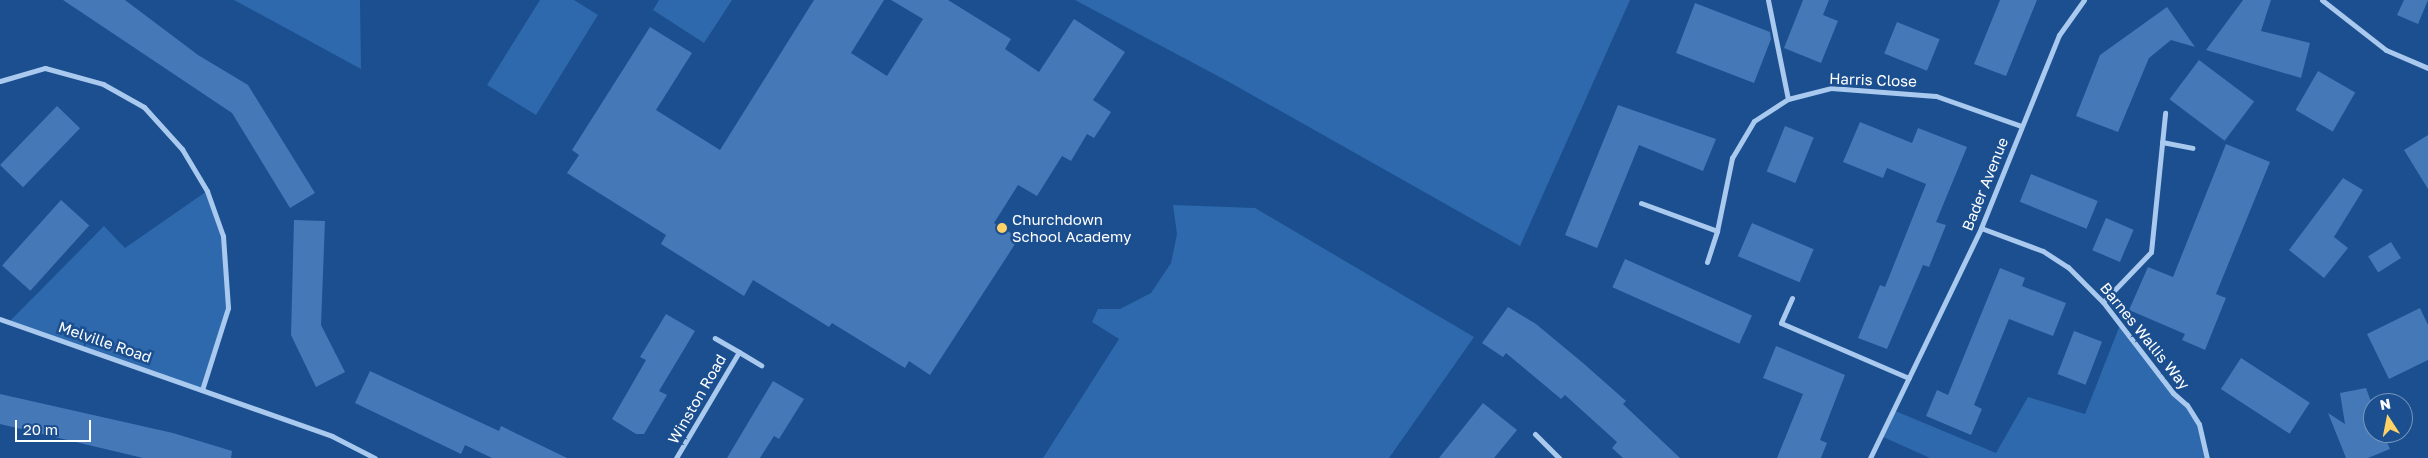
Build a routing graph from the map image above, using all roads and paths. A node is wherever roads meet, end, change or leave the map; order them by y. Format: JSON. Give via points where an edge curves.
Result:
{"nodes":[{"id":1,"x":1768,"y":0,"type":"edge"},
{"id":2,"x":2084,"y":0,"type":"edge"},
{"id":3,"x":2322,"y":0,"type":"edge"},
{"id":4,"x":2428,"y":68,"type":"edge"},
{"id":5,"x":0,"y":81,"type":"edge"},
{"id":6,"x":1788,"y":99,"type":"junction"},
{"id":7,"x":2165,"y":113,"type":"dead end"},
{"id":8,"x":2021,"y":126,"type":"junction"},
{"id":9,"x":2162,"y":142,"type":"junction"},
{"id":10,"x":2192,"y":148,"type":"dead end"},
{"id":11,"x":1641,"y":203,"type":"dead end"},
{"id":12,"x":1982,"y":228,"type":"junction"},
{"id":13,"x":1717,"y":231,"type":"junction"},
{"id":14,"x":1707,"y":262,"type":"dead end"},
{"id":15,"x":1792,"y":298,"type":"dead end"},
{"id":16,"x":2103,"y":302,"type":"junction"},
{"id":17,"x":0,"y":319,"type":"edge"},
{"id":18,"x":715,"y":338,"type":"dead end"},
{"id":19,"x":739,"y":352,"type":"junction"},
{"id":20,"x":761,"y":365,"type":"dead end"},
{"id":21,"x":1909,"y":378,"type":"junction"},
{"id":22,"x":202,"y":390,"type":"junction"},
{"id":23,"x":1535,"y":434,"type":"dead end"},
{"id":24,"x":375,"y":458,"type":"edge"},
{"id":25,"x":676,"y":458,"type":"edge"},
{"id":26,"x":1559,"y":458,"type":"edge"},
{"id":27,"x":1870,"y":458,"type":"edge"},
{"id":28,"x":2207,"y":458,"type":"edge"}],
"edges":[{"from":1,"to":6,"type":"street"},
{"from":2,"to":8,"type":"street","name":"Bader Avenue","via":[[2059,35]]},
{"from":3,"to":4,"type":"street","via":[[2386,50]]},
{"from":5,"to":22,"type":"street","via":[[45,68],[103,84],[144,107],[182,149],[207,191],[223,236],[228,308]]},
{"from":6,"to":8,"type":"street","name":"Harris Close","via":[[1831,88],[1936,96]]},
{"from":6,"to":13,"type":"street","name":"Harris Close","via":[[1754,121],[1732,158]]},
{"from":7,"to":9,"type":"street"},
{"from":8,"to":12,"type":"street","name":"Bader Avenue"},
{"from":9,"to":10,"type":"street"},
{"from":9,"to":16,"type":"street","via":[[2151,252]]},
{"from":11,"to":13,"type":"street"},
{"from":12,"to":16,"type":"street","name":"Barnes Wallis Way","via":[[2043,251],[2068,267]]},
{"from":12,"to":21,"type":"street","name":"Bader Avenue"},
{"from":13,"to":14,"type":"street","name":"Harris Close"},
{"from":15,"to":21,"type":"street","via":[[1781,323]]},
{"from":16,"to":28,"type":"street","name":"Barnes Wallis Way","via":[[2173,393],[2187,405],[2199,424]]},
{"from":17,"to":22,"type":"street","name":"Melville Road"},
{"from":18,"to":19,"type":"street","name":"Winston Road"},
{"from":19,"to":20,"type":"street","name":"Winston Road"},
{"from":19,"to":25,"type":"street","name":"Winston Road"},
{"from":21,"to":27,"type":"street","name":"Bader Avenue"},
{"from":22,"to":24,"type":"street","name":"Melville Road","via":[[332,436]]},
{"from":23,"to":26,"type":"street"}]}
